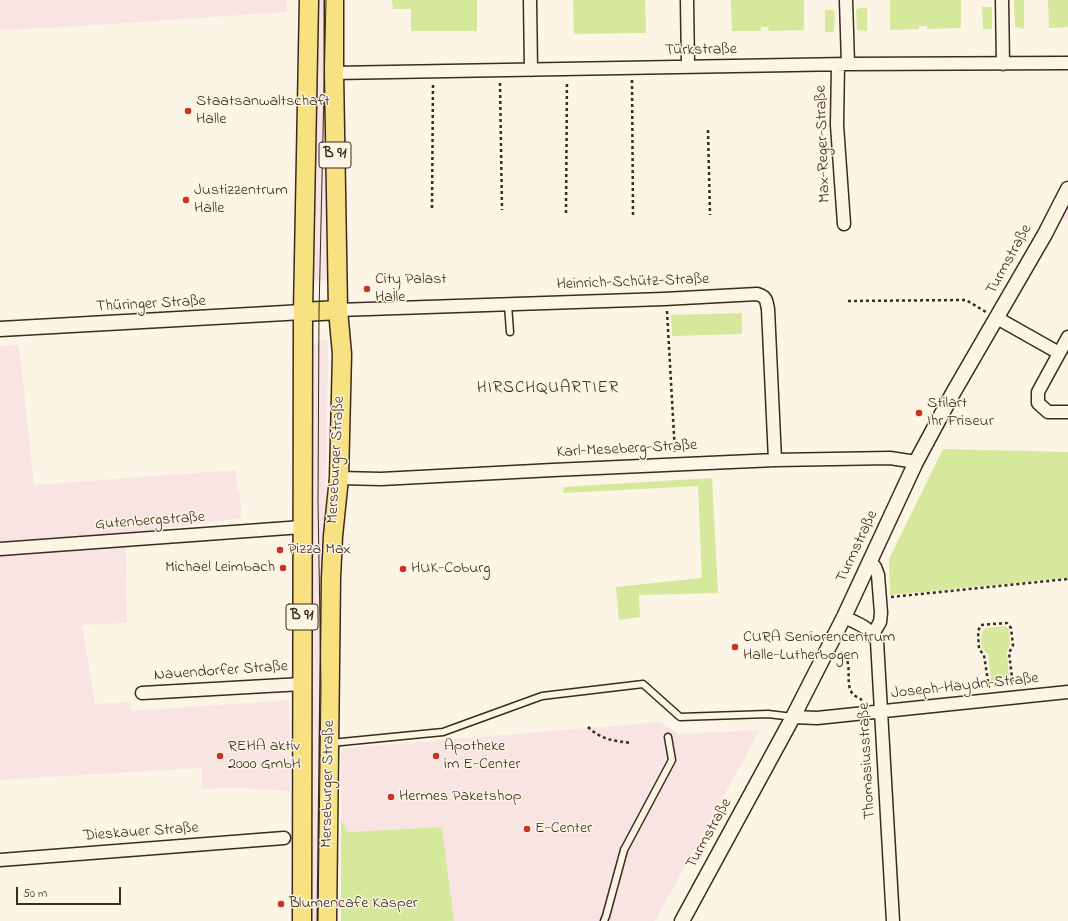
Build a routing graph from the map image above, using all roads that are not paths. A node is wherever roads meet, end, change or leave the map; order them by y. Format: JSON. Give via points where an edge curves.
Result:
{"nodes":[{"id":1,"x":308,"y":0,"type":"edge"},
{"id":2,"x":334,"y":0,"type":"edge"},
{"id":3,"x":530,"y":0,"type":"edge"},
{"id":4,"x":687,"y":0,"type":"edge"},
{"id":5,"x":846,"y":0,"type":"edge"},
{"id":6,"x":1002,"y":0,"type":"edge"},
{"id":7,"x":1068,"y":63,"type":"edge"},
{"id":8,"x":843,"y":64,"type":"junction"},
{"id":9,"x":1003,"y":64,"type":"junction"},
{"id":10,"x":688,"y":67,"type":"junction"},
{"id":11,"x":531,"y":70,"type":"junction"},
{"id":12,"x":334,"y":73,"type":"junction"},
{"id":13,"x":1068,"y":189,"type":"edge"},
{"id":14,"x":844,"y":224,"type":"dead end"},
{"id":15,"x":508,"y":305,"type":"junction"},
{"id":16,"x":338,"y":310,"type":"junction"},
{"id":17,"x":303,"y":312,"type":"junction"},
{"id":18,"x":997,"y":318,"type":"junction"},
{"id":19,"x":0,"y":329,"type":"edge"},
{"id":20,"x":510,"y":332,"type":"dead end"},
{"id":21,"x":1067,"y":340,"type":"edge"},
{"id":22,"x":1059,"y":353,"type":"junction"},
{"id":23,"x":1068,"y":412,"type":"edge"},
{"id":24,"x":775,"y":460,"type":"junction"},
{"id":25,"x":916,"y":462,"type":"junction"},
{"id":26,"x":339,"y":478,"type":"junction"},
{"id":27,"x":302,"y":527,"type":"junction"},
{"id":28,"x":0,"y":549,"type":"edge"},
{"id":29,"x":870,"y":562,"type":"junction"},
{"id":30,"x":844,"y":617,"type":"junction"},
{"id":31,"x":874,"y":634,"type":"junction"},
{"id":32,"x":302,"y":684,"type":"junction"},
{"id":33,"x":1068,"y":692,"type":"edge"},
{"id":34,"x":142,"y":693,"type":"dead end"},
{"id":35,"x":881,"y":712,"type":"junction"},
{"id":36,"x":793,"y":717,"type":"junction"},
{"id":37,"x":668,"y":737,"type":"dead end"},
{"id":38,"x":329,"y":743,"type":"junction"},
{"id":39,"x":284,"y":838,"type":"dead end"},
{"id":40,"x":0,"y":860,"type":"edge"},
{"id":41,"x":302,"y":921,"type":"edge"},
{"id":42,"x":327,"y":921,"type":"edge"},
{"id":43,"x":604,"y":921,"type":"edge"},
{"id":44,"x":682,"y":921,"type":"edge"},
{"id":45,"x":894,"y":921,"type":"edge"}],
"edges":[{"from":1,"to":17,"type":"main road","name":"Merseburger Straße","number":"B 91"},
{"from":2,"to":12,"type":"main road","name":"Merseburger Straße","number":"B 91"},
{"from":3,"to":11,"type":"street"},
{"from":4,"to":10,"type":"street"},
{"from":5,"to":8,"type":"street","name":"Max-Reger-Straße"},
{"from":6,"to":9,"type":"street"},
{"from":7,"to":9,"type":"street","name":"Türkstraße"},
{"from":8,"to":9,"type":"street","name":"Türkstraße"},
{"from":8,"to":10,"type":"street","name":"Türkstraße"},
{"from":8,"to":14,"type":"street","name":"Max-Reger-Straße","via":[[837,125]]},
{"from":10,"to":11,"type":"street","name":"Türkstraße"},
{"from":11,"to":12,"type":"street","name":"Türkstraße"},
{"from":12,"to":16,"type":"main road","name":"Merseburger Straße","number":"B 91"},
{"from":13,"to":18,"type":"street","name":"Turmstraße"},
{"from":15,"to":16,"type":"street","name":"Heinrich-Schütz-Straße"},
{"from":15,"to":20,"type":"lane"},
{"from":15,"to":24,"type":"street","name":"Heinrich-Schütz-Straße","via":[[757,294],[763,296],[768,309]]},
{"from":16,"to":17,"type":"main road"},
{"from":16,"to":26,"type":"main road","name":"Merseburger Straße","number":"B 91","via":[[342,354]]},
{"from":17,"to":19,"type":"street","name":"Thüringer Straße"},
{"from":17,"to":27,"type":"main road","name":"Merseburger Straße","number":"B 91"},
{"from":18,"to":22,"type":"street"},
{"from":18,"to":25,"type":"street","name":"Turmstraße"},
{"from":21,"to":22,"type":"street"},
{"from":22,"to":23,"type":"street","via":[[1038,392],[1038,403],[1048,412]]},
{"from":24,"to":25,"type":"street","name":"Karl-Meseberg-Straße","via":[[892,458]]},
{"from":24,"to":26,"type":"street","name":"Karl-Meseberg-Straße","via":[[381,479]]},
{"from":25,"to":29,"type":"street","name":"Turmstraße"},
{"from":26,"to":38,"type":"main road","name":"Merseburger Straße","number":"B 91","via":[[331,556]]},
{"from":27,"to":28,"type":"street","name":"Gutenbergstraße"},
{"from":27,"to":32,"type":"main road","name":"Merseburger Straße","number":"B 91"},
{"from":29,"to":30,"type":"street","name":"Turmstraße"},
{"from":29,"to":31,"type":"street","via":[[878,575],[881,613]]},
{"from":30,"to":31,"type":"street"},
{"from":30,"to":36,"type":"street","name":"Turmstraße"},
{"from":31,"to":35,"type":"street","name":"Thomasiusstraße","via":[[878,647]]},
{"from":32,"to":34,"type":"street","name":"Nauendorfer Straße"},
{"from":32,"to":41,"type":"main road","name":"Merseburger Straße","number":"B 91"},
{"from":33,"to":35,"type":"street","name":"Joseph-Haydn-Straße"},
{"from":35,"to":36,"type":"street","name":"Joseph-Haydn-Straße","via":[[816,718]]},
{"from":35,"to":45,"type":"street","name":"Thomasiusstraße"},
{"from":36,"to":38,"type":"lane","via":[[768,714],[680,717],[642,684],[542,696],[443,732]]},
{"from":36,"to":44,"type":"street","name":"Turmstraße"},
{"from":37,"to":43,"type":"lane","via":[[672,760],[624,850]]},
{"from":38,"to":42,"type":"main road","name":"Merseburger Straße","number":"B 91"},
{"from":39,"to":40,"type":"street","name":"Dieskauer Straße"}]}
